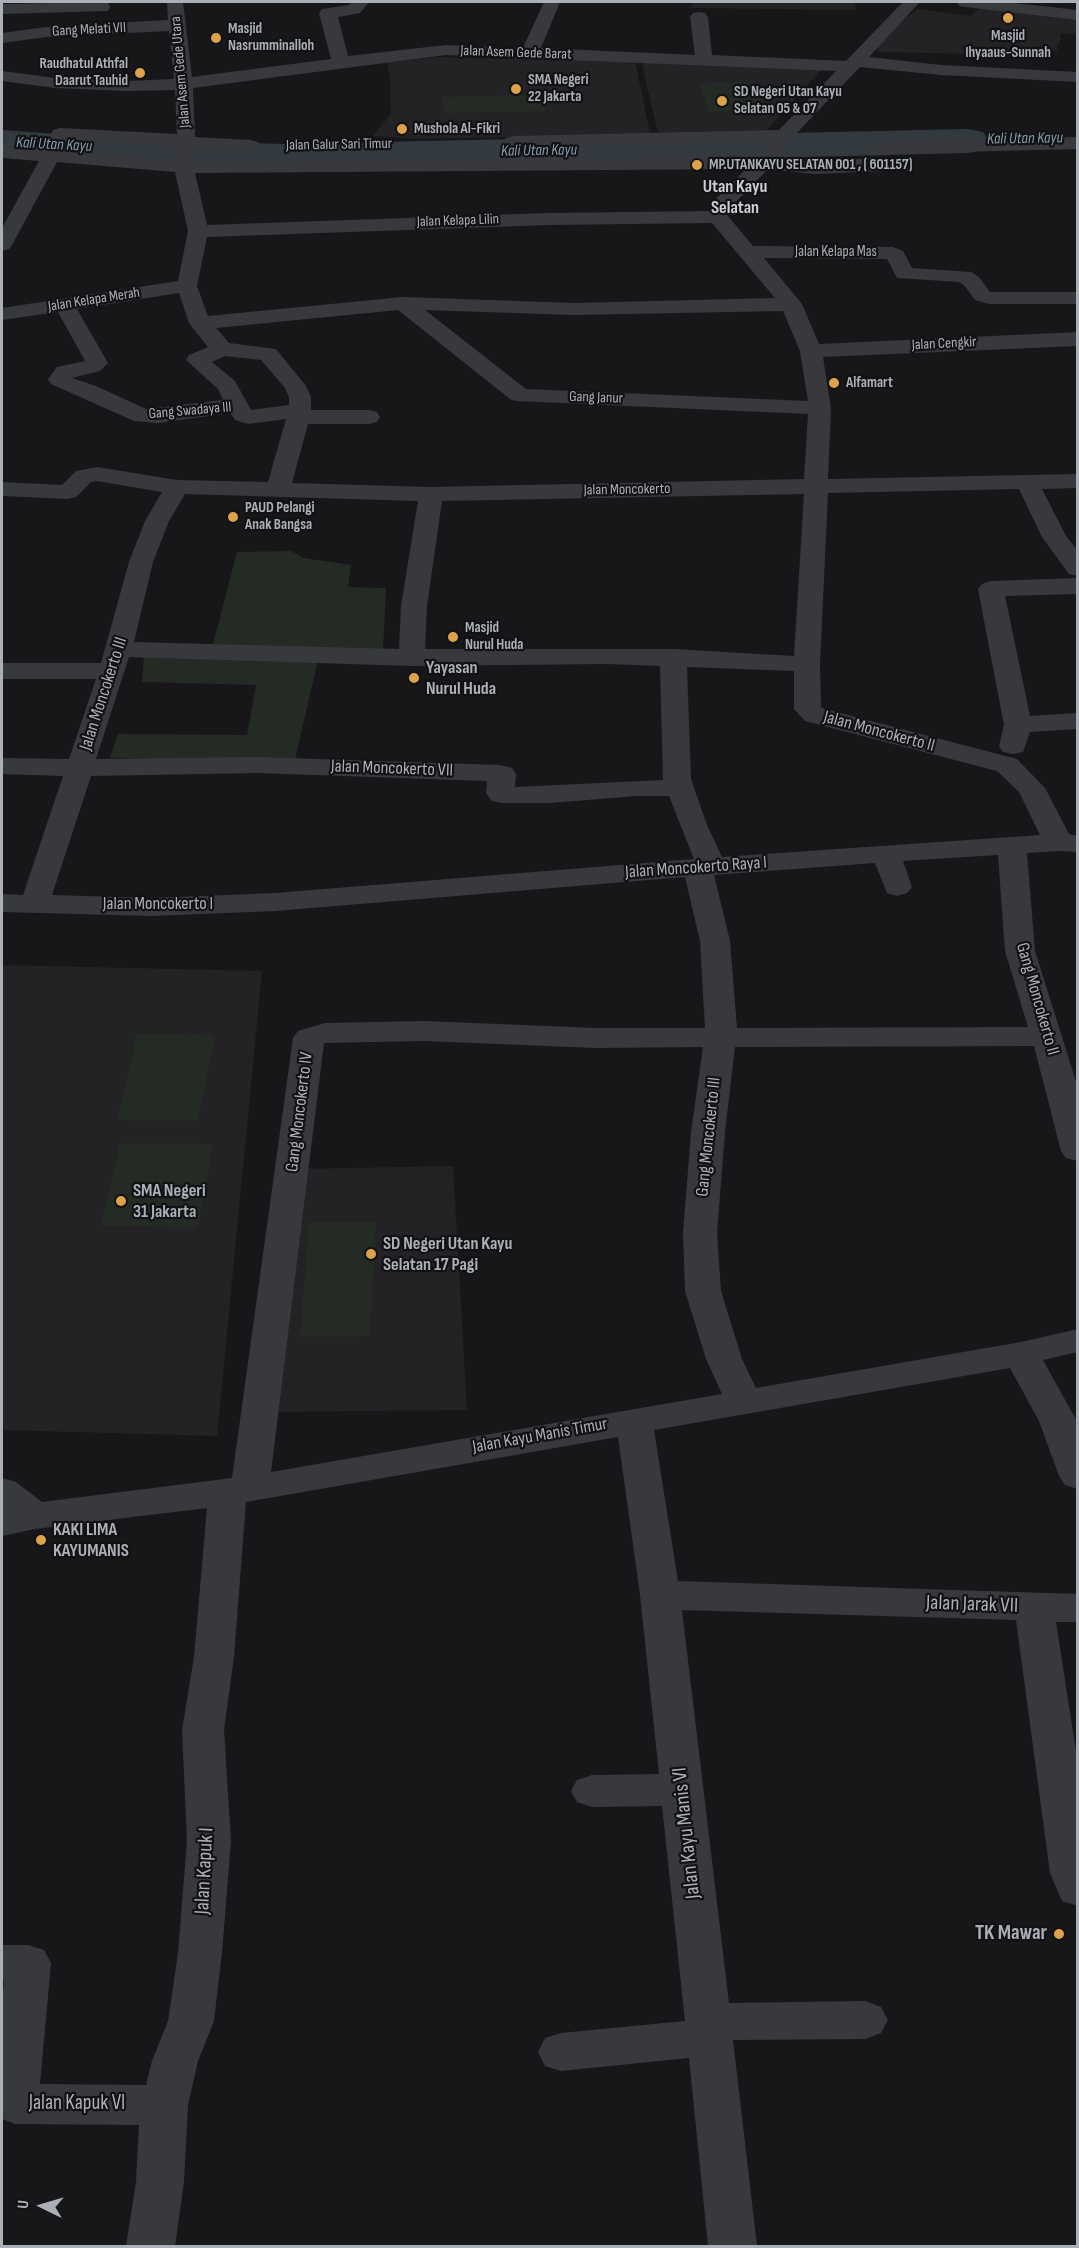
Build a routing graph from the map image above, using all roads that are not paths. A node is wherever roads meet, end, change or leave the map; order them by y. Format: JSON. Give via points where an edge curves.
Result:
{"nodes":[{"id":1,"x":361,"y":2,"type":"edge"},
{"id":2,"x":552,"y":2,"type":"edge"},
{"id":3,"x":912,"y":2,"type":"edge"},
{"id":4,"x":965,"y":2,"type":"edge"},
{"id":5,"x":175,"y":3,"type":"edge"},
{"id":6,"x":85,"y":5,"type":"edge"},
{"id":7,"x":153,"y":5,"type":"dead end"},
{"id":8,"x":10,"y":6,"type":"edge"},
{"id":9,"x":119,"y":6,"type":"dead end"},
{"id":10,"x":323,"y":7,"type":"edge"},
{"id":11,"x":1077,"y":15,"type":"edge"},
{"id":12,"x":699,"y":17,"type":"dead end"},
{"id":13,"x":177,"y":25,"type":"junction"},
{"id":14,"x":2,"y":38,"type":"edge"},
{"id":15,"x":530,"y":53,"type":"junction"},
{"id":16,"x":704,"y":59,"type":"junction"},
{"id":17,"x":341,"y":63,"type":"junction"},
{"id":18,"x":853,"y":63,"type":"junction"},
{"id":19,"x":23,"y":68,"type":"dead end"},
{"id":20,"x":2,"y":74,"type":"edge"},
{"id":21,"x":1077,"y":78,"type":"edge"},
{"id":22,"x":74,"y":84,"type":"junction"},
{"id":23,"x":184,"y":84,"type":"junction"},
{"id":24,"x":62,"y":98,"type":"dead end"},
{"id":25,"x":36,"y":132,"type":"dead end"},
{"id":26,"x":493,"y":143,"type":"dead end"},
{"id":27,"x":1077,"y":143,"type":"edge"},
{"id":28,"x":264,"y":146,"type":"dead end"},
{"id":29,"x":775,"y":149,"type":"junction"},
{"id":30,"x":2,"y":152,"type":"edge"},
{"id":31,"x":51,"y":156,"type":"junction"},
{"id":32,"x":185,"y":156,"type":"junction"},
{"id":33,"x":904,"y":166,"type":"dead end"},
{"id":34,"x":718,"y":218,"type":"junction"},
{"id":35,"x":198,"y":231,"type":"junction"},
{"id":36,"x":2,"y":245,"type":"edge"},
{"id":37,"x":750,"y":252,"type":"junction"},
{"id":38,"x":187,"y":286,"type":"junction"},
{"id":39,"x":1077,"y":297,"type":"edge"},
{"id":40,"x":403,"y":303,"type":"junction"},
{"id":41,"x":64,"y":304,"type":"junction"},
{"id":42,"x":791,"y":304,"type":"junction"},
{"id":43,"x":2,"y":314,"type":"edge"},
{"id":44,"x":200,"y":323,"type":"junction"},
{"id":45,"x":1077,"y":339,"type":"edge"},
{"id":46,"x":222,"y":349,"type":"junction"},
{"id":47,"x":811,"y":351,"type":"junction"},
{"id":48,"x":237,"y":405,"type":"junction"},
{"id":49,"x":820,"y":408,"type":"junction"},
{"id":50,"x":299,"y":414,"type":"junction"},
{"id":51,"x":369,"y":417,"type":"dead end"},
{"id":52,"x":1077,"y":481,"type":"edge"},
{"id":53,"x":1027,"y":482,"type":"junction"},
{"id":54,"x":177,"y":487,"type":"junction"},
{"id":55,"x":817,"y":487,"type":"junction"},
{"id":56,"x":2,"y":489,"type":"edge"},
{"id":57,"x":278,"y":491,"type":"junction"},
{"id":58,"x":431,"y":494,"type":"junction"},
{"id":59,"x":1077,"y":569,"type":"edge"},
{"id":60,"x":1077,"y":586,"type":"edge"},
{"id":61,"x":412,"y":657,"type":"junction"},
{"id":62,"x":673,"y":657,"type":"junction"},
{"id":63,"x":115,"y":660,"type":"junction"},
{"id":64,"x":807,"y":664,"type":"junction"},
{"id":65,"x":2,"y":671,"type":"edge"},
{"id":66,"x":1077,"y":721,"type":"edge"},
{"id":67,"x":1018,"y":725,"type":"junction"},
{"id":68,"x":1007,"y":765,"type":"junction"},
{"id":69,"x":2,"y":766,"type":"edge"},
{"id":70,"x":80,"y":768,"type":"junction"},
{"id":71,"x":680,"y":788,"type":"junction"},
{"id":72,"x":1067,"y":843,"type":"edge"},
{"id":73,"x":1012,"y":845,"type":"junction"},
{"id":74,"x":886,"y":854,"type":"junction"},
{"id":75,"x":704,"y":866,"type":"junction"},
{"id":76,"x":897,"y":886,"type":"dead end"},
{"id":77,"x":315,"y":899,"type":"joint"},
{"id":78,"x":2,"y":903,"type":"edge"},
{"id":79,"x":35,"y":903,"type":"junction"},
{"id":80,"x":1047,"y":1036,"type":"junction"},
{"id":81,"x":720,"y":1037,"type":"junction"},
{"id":82,"x":1077,"y":1151,"type":"edge"},
{"id":83,"x":1077,"y":1340,"type":"edge"},
{"id":84,"x":1021,"y":1354,"type":"junction"},
{"id":85,"x":744,"y":1401,"type":"junction"},
{"id":86,"x":634,"y":1420,"type":"junction"},
{"id":87,"x":1077,"y":1476,"type":"edge"},
{"id":88,"x":239,"y":1490,"type":"junction"},
{"id":89,"x":2,"y":1491,"type":"edge"},
{"id":90,"x":18,"y":1520,"type":"edge"},
{"id":91,"x":660,"y":1595,"type":"junction"},
{"id":92,"x":1034,"y":1607,"type":"junction"},
{"id":93,"x":1077,"y":1608,"type":"edge"},
{"id":94,"x":682,"y":1790,"type":"junction"},
{"id":95,"x":592,"y":1791,"type":"dead end"},
{"id":96,"x":1077,"y":1889,"type":"edge"},
{"id":97,"x":2,"y":1963,"type":"edge"},
{"id":98,"x":865,"y":2020,"type":"dead end"},
{"id":99,"x":709,"y":2029,"type":"junction"},
{"id":100,"x":561,"y":2052,"type":"dead end"},
{"id":101,"x":164,"y":2105,"type":"junction"},
{"id":102,"x":151,"y":2247,"type":"edge"},
{"id":103,"x":733,"y":2247,"type":"edge"}],
"edges":[{"from":1,"to":10,"type":"street","via":[[354,9]]},
{"from":2,"to":15,"type":"street"},
{"from":3,"to":18,"type":"street"},
{"from":4,"to":11,"type":"street"},
{"from":5,"to":7,"type":"street"},
{"from":5,"to":13,"type":"street","name":"Jalan Asem Gede Utara"},
{"from":6,"to":8,"type":"street"},
{"from":6,"to":9,"type":"street"},
{"from":10,"to":17,"type":"street"},
{"from":12,"to":16,"type":"street"},
{"from":13,"to":14,"type":"street","name":"Gang Melati VII"},
{"from":13,"to":23,"type":"street","name":"Jalan Asem Gede Utara"},
{"from":15,"to":16,"type":"street","name":"Jalan Asem Gede Barat"},
{"from":15,"to":17,"type":"street","name":"Jalan Asem Gede Barat","via":[[446,50]]},
{"from":16,"to":18,"type":"street","name":"Jalan Asem Gede Barat"},
{"from":17,"to":23,"type":"street","name":"Jalan Asem Gede Barat"},
{"from":18,"to":21,"type":"street","name":"Jalan Asem Gede Barat"},
{"from":18,"to":29,"type":"street"},
{"from":19,"to":20,"type":"street"},
{"from":20,"to":22,"type":"street","name":"Jalan Asem Gede Barat"},
{"from":22,"to":23,"type":"street","name":"Jalan Asem Gede Barat"},
{"from":22,"to":24,"type":"street"},
{"from":23,"to":32,"type":"street","name":"Jalan Asem Gede Utara"},
{"from":25,"to":32,"type":"street","name":"Jalan Galur Sari Timur"},
{"from":26,"to":29,"type":"street"},
{"from":27,"to":29,"type":"street"},
{"from":28,"to":32,"type":"street","name":"Jalan Galur Sari Timur"},
{"from":29,"to":32,"type":"street","name":"Jalan Galur Sari Timur"},
{"from":29,"to":33,"type":"street","via":[[813,168]]},
{"from":29,"to":34,"type":"street","via":[[721,205]]},
{"from":30,"to":31,"type":"street","name":"Jalan Galur Sari Timur"},
{"from":31,"to":32,"type":"street","name":"Jalan Galur Sari Timur"},
{"from":31,"to":36,"type":"street"},
{"from":32,"to":35,"type":"street","name":"Jalan Asem Gede Utara"},
{"from":34,"to":35,"type":"street","name":"Jalan Kelapa Lilin","via":[[537,219]]},
{"from":34,"to":37,"type":"street","name":"Jalan Moncokerto II"},
{"from":35,"to":38,"type":"street"},
{"from":37,"to":39,"type":"street","name":"Jalan Kelapa Mas","via":[[893,253],[904,274],[964,276],[982,296],[989,298]]},
{"from":37,"to":42,"type":"street","name":"Jalan Moncokerto II"},
{"from":38,"to":41,"type":"street","name":"Jalan Kelapa Merah"},
{"from":38,"to":44,"type":"street"},
{"from":40,"to":42,"type":"street","via":[[574,309]]},
{"from":40,"to":44,"type":"street"},
{"from":40,"to":49,"type":"street","name":"Gang Janur","via":[[524,396]]},
{"from":41,"to":43,"type":"street","name":"Jalan Kelapa Merah"},
{"from":41,"to":48,"type":"street","name":"Gang Swadaya III","via":[[97,363],[60,375],[64,383],[142,416]]},
{"from":42,"to":47,"type":"street","name":"Jalan Moncokerto II"},
{"from":44,"to":46,"type":"street"},
{"from":45,"to":47,"type":"street","name":"Jalan Cengkir"},
{"from":46,"to":48,"type":"street","via":[[197,360],[227,386]]},
{"from":46,"to":50,"type":"street","via":[[268,354],[295,386],[300,397]]},
{"from":47,"to":49,"type":"street","name":"Jalan Moncokerto II"},
{"from":48,"to":50,"type":"street","name":"Gang Swadaya III","via":[[243,416],[248,417]]},
{"from":49,"to":55,"type":"street","name":"Jalan Moncokerto II"},
{"from":50,"to":51,"type":"street"},
{"from":50,"to":57,"type":"street"},
{"from":52,"to":53,"type":"street","name":"Jalan Moncokerto"},
{"from":53,"to":55,"type":"street","name":"Jalan Moncokerto"},
{"from":53,"to":59,"type":"street","via":[[1054,537]]},
{"from":54,"to":56,"type":"street","name":"Jalan Moncokerto","via":[[97,474],[84,476],[63,493]]},
{"from":54,"to":57,"type":"street","name":"Jalan Moncokerto"},
{"from":54,"to":63,"type":"street","name":"Jalan Moncokerto III","via":[[157,521],[141,562]]},
{"from":55,"to":58,"type":"street","name":"Jalan Moncokerto"},
{"from":55,"to":64,"type":"street","name":"Jalan Moncokerto II"},
{"from":57,"to":58,"type":"street","name":"Jalan Moncokerto"},
{"from":58,"to":61,"type":"street","via":[[414,606]]},
{"from":60,"to":67,"type":"street","via":[[991,589]]},
{"from":61,"to":62,"type":"street"},
{"from":61,"to":63,"type":"street"},
{"from":62,"to":64,"type":"street"},
{"from":62,"to":71,"type":"street","name":"Gang Moncokerto III"},
{"from":63,"to":65,"type":"street"},
{"from":63,"to":70,"type":"street","name":"Jalan Moncokerto III"},
{"from":64,"to":68,"type":"street","name":"Jalan Moncokerto II","via":[[808,709],[815,715]]},
{"from":66,"to":67,"type":"street"},
{"from":67,"to":68,"type":"street"},
{"from":68,"to":72,"type":"street","name":"Jalan Moncokerto II","via":[[1031,788]]},
{"from":69,"to":70,"type":"street"},
{"from":70,"to":71,"type":"street","name":"Jalan Moncokerto VII","via":[[257,765],[500,773],[502,795]]},
{"from":70,"to":79,"type":"street","name":"Jalan Moncokerto III"},
{"from":71,"to":75,"type":"street","name":"Gang Moncokerto III"},
{"from":72,"to":73,"type":"street","name":"Jalan Moncokerto Raya I"},
{"from":73,"to":74,"type":"street","name":"Jalan Moncokerto Raya I"},
{"from":73,"to":80,"type":"street","name":"Gang Moncokerto II","via":[[1020,951]]},
{"from":74,"to":75,"type":"street","name":"Jalan Moncokerto Raya I"},
{"from":74,"to":76,"type":"street"},
{"from":75,"to":77,"type":"street","name":"Jalan Moncokerto Raya I"},
{"from":75,"to":81,"type":"street","name":"Gang Moncokerto III","via":[[716,941]]},
{"from":77,"to":79,"type":"street","name":"Jalan Moncokerto I","via":[[152,907]]},
{"from":78,"to":79,"type":"street","name":"Jalan Moncokerto I"},
{"from":80,"to":81,"type":"street"},
{"from":80,"to":82,"type":"street","name":"Gang Moncokerto II"},
{"from":81,"to":85,"type":"street","name":"Gang Moncokerto III","via":[[700,1233],[703,1291],[724,1359]]},
{"from":81,"to":88,"type":"street","name":"Gang Moncokerto IV","via":[[595,1038],[424,1031],[325,1033],[309,1038]]},
{"from":83,"to":84,"type":"street","name":"Jalan Kayu Manis Timur"},
{"from":84,"to":85,"type":"street","name":"Jalan Kayu Manis Timur"},
{"from":84,"to":87,"type":"street","via":[[1058,1421]]},
{"from":85,"to":86,"type":"street","name":"Jalan Kayu Manis Timur"},
{"from":86,"to":88,"type":"street","name":"Jalan Kayu Manis Timur"},
{"from":86,"to":91,"type":"street","name":"Jalan Kayu Manis VI"},
{"from":88,"to":90,"type":"street","name":"Jalan Kayu Manis Timur"},
{"from":88,"to":101,"type":"street","name":"Jalan Kapuk I","via":[[203,1730],[209,1841],[200,1953],[191,2021]]},
{"from":89,"to":90,"type":"street"},
{"from":91,"to":92,"type":"street","name":"Jalan Jarak VII"},
{"from":91,"to":94,"type":"street","name":"Jalan Kayu Manis VI"},
{"from":92,"to":93,"type":"street"},
{"from":92,"to":96,"type":"street","name":"Jalan Jarak VII"},
{"from":94,"to":95,"type":"street"},
{"from":94,"to":99,"type":"street","name":"Jalan Kayu Manis VI"},
{"from":97,"to":101,"type":"street","name":"Jalan Kapuk VI","via":[[28,1963],[15,2104]]},
{"from":98,"to":99,"type":"street"},
{"from":99,"to":100,"type":"street"},
{"from":99,"to":103,"type":"street","name":"Jalan Kayu Manis VI"},
{"from":101,"to":102,"type":"street","name":"Jalan Kapuk I","via":[[160,2182]]}]}
